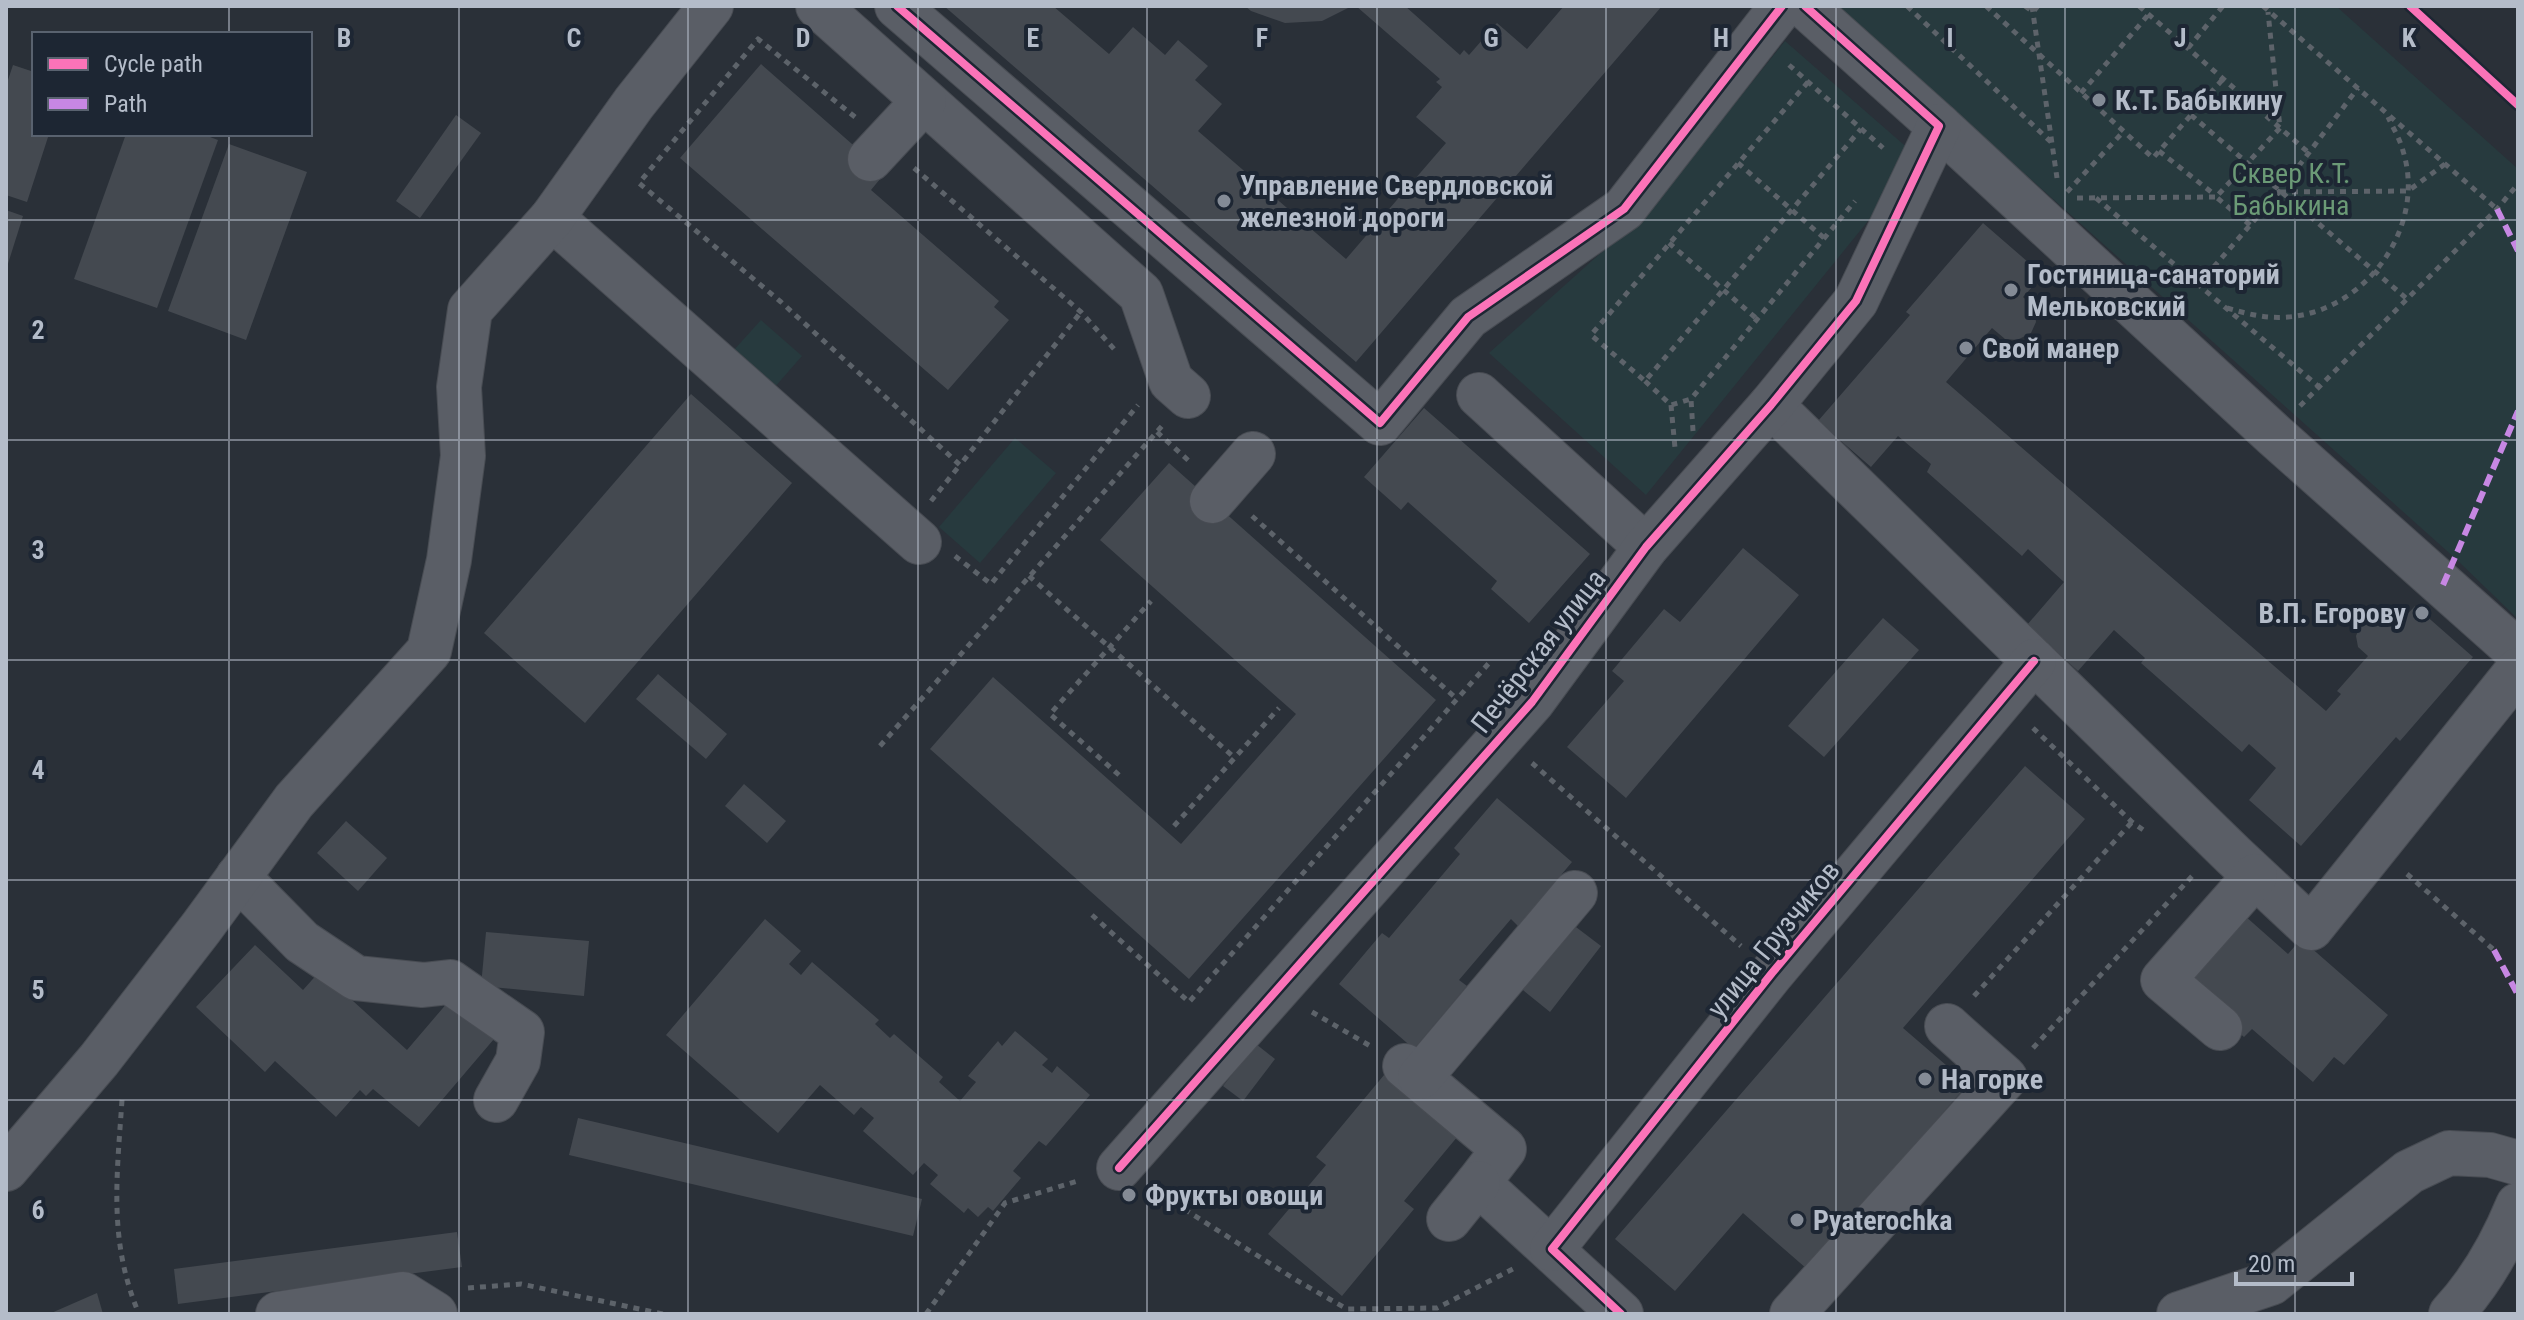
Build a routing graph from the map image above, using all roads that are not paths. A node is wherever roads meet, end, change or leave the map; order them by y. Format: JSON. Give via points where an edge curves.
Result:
{"nodes":[{"id":1,"x":711,"y":6,"type":"edge"},
{"id":2,"x":818,"y":6,"type":"edge"},
{"id":3,"x":897,"y":6,"type":"edge"},
{"id":4,"x":1782,"y":6,"type":"edge"},
{"id":5,"x":1805,"y":6,"type":"edge"},
{"id":6,"x":924,"y":101,"type":"junction"},
{"id":7,"x":1939,"y":126,"type":"junction"},
{"id":8,"x":878,"y":151,"type":"road end"},
{"id":9,"x":552,"y":218,"type":"junction"},
{"id":10,"x":1479,"y":395,"type":"dead end"},
{"id":11,"x":1188,"y":396,"type":"road end"},
{"id":12,"x":1771,"y":405,"type":"junction"},
{"id":13,"x":1253,"y":454,"type":"dead end"},
{"id":14,"x":1217,"y":495,"type":"road end"},
{"id":15,"x":933,"y":546,"type":"road end"},
{"id":16,"x":1646,"y":547,"type":"junction"},
{"id":17,"x":2518,"y":652,"type":"edge"},
{"id":18,"x":2034,"y":661,"type":"junction"},
{"id":19,"x":2518,"y":670,"type":"edge"},
{"id":20,"x":2255,"y":876,"type":"junction"},
{"id":21,"x":238,"y":877,"type":"junction"},
{"id":22,"x":1575,"y":893,"type":"dead end"},
{"id":23,"x":1947,"y":1026,"type":"road end"},
{"id":24,"x":2220,"y":1028,"type":"dead end"},
{"id":25,"x":496,"y":1100,"type":"dead end"},
{"id":26,"x":2518,"y":1163,"type":"edge"},
{"id":27,"x":1119,"y":1168,"type":"road end"},
{"id":28,"x":6,"y":1169,"type":"edge"},
{"id":29,"x":1478,"y":1183,"type":"junction"},
{"id":30,"x":2518,"y":1205,"type":"edge"},
{"id":31,"x":1449,"y":1219,"type":"dead end"},
{"id":32,"x":1552,"y":1249,"type":"junction"},
{"id":33,"x":419,"y":1304,"type":"edge"},
{"id":34,"x":2265,"y":1304,"type":"edge"},
{"id":35,"x":278,"y":1314,"type":"edge"},
{"id":36,"x":1621,"y":1314,"type":"edge"},
{"id":37,"x":1792,"y":1314,"type":"edge"},
{"id":38,"x":2179,"y":1314,"type":"edge"},
{"id":39,"x":2451,"y":1314,"type":"edge"}],
"edges":[{"from":1,"to":9,"type":"street"},
{"from":2,"to":6,"type":"street"},
{"from":3,"to":4,"type":"street","via":[[1380,423],[1468,317],[1624,209]]},
{"from":5,"to":7,"type":"street"},
{"from":6,"to":8,"type":"street"},
{"from":6,"to":11,"type":"street","via":[[1141,294],[1171,381]]},
{"from":7,"to":12,"type":"street","name":"Печёрская улица","via":[[1856,301]]},
{"from":7,"to":17,"type":"street"},
{"from":9,"to":15,"type":"street"},
{"from":9,"to":21,"type":"street","via":[[470,310],[459,387],[463,456],[449,560],[429,651],[294,801]]},
{"from":10,"to":16,"type":"street"},
{"from":12,"to":16,"type":"street","name":"Печёрская улица"},
{"from":12,"to":18,"type":"street"},
{"from":13,"to":14,"type":"street"},
{"from":16,"to":27,"type":"street","name":"Печёрская улица","via":[[1532,702]]},
{"from":18,"to":20,"type":"street"},
{"from":18,"to":32,"type":"street","name":"улица Грузчиков","via":[[1772,973]]},
{"from":19,"to":20,"type":"street","via":[[2311,928]]},
{"from":20,"to":24,"type":"street","via":[[2163,980]]},
{"from":21,"to":25,"type":"street","via":[[302,942],[356,978],[423,985],[450,982],[522,1032],[518,1061]]},
{"from":21,"to":28,"type":"street","via":[[99,1060]]},
{"from":22,"to":29,"type":"street","via":[[1413,1071],[1504,1149]]},
{"from":23,"to":37,"type":"street","via":[[2005,1078]]},
{"from":26,"to":34,"type":"street","via":[[2449,1153],[2409,1172]]},
{"from":29,"to":31,"type":"street"},
{"from":29,"to":32,"type":"street"},
{"from":30,"to":39,"type":"street","via":[[2468,1295]]},
{"from":32,"to":36,"type":"street"},
{"from":33,"to":35,"type":"street"},
{"from":34,"to":38,"type":"street"}]}
